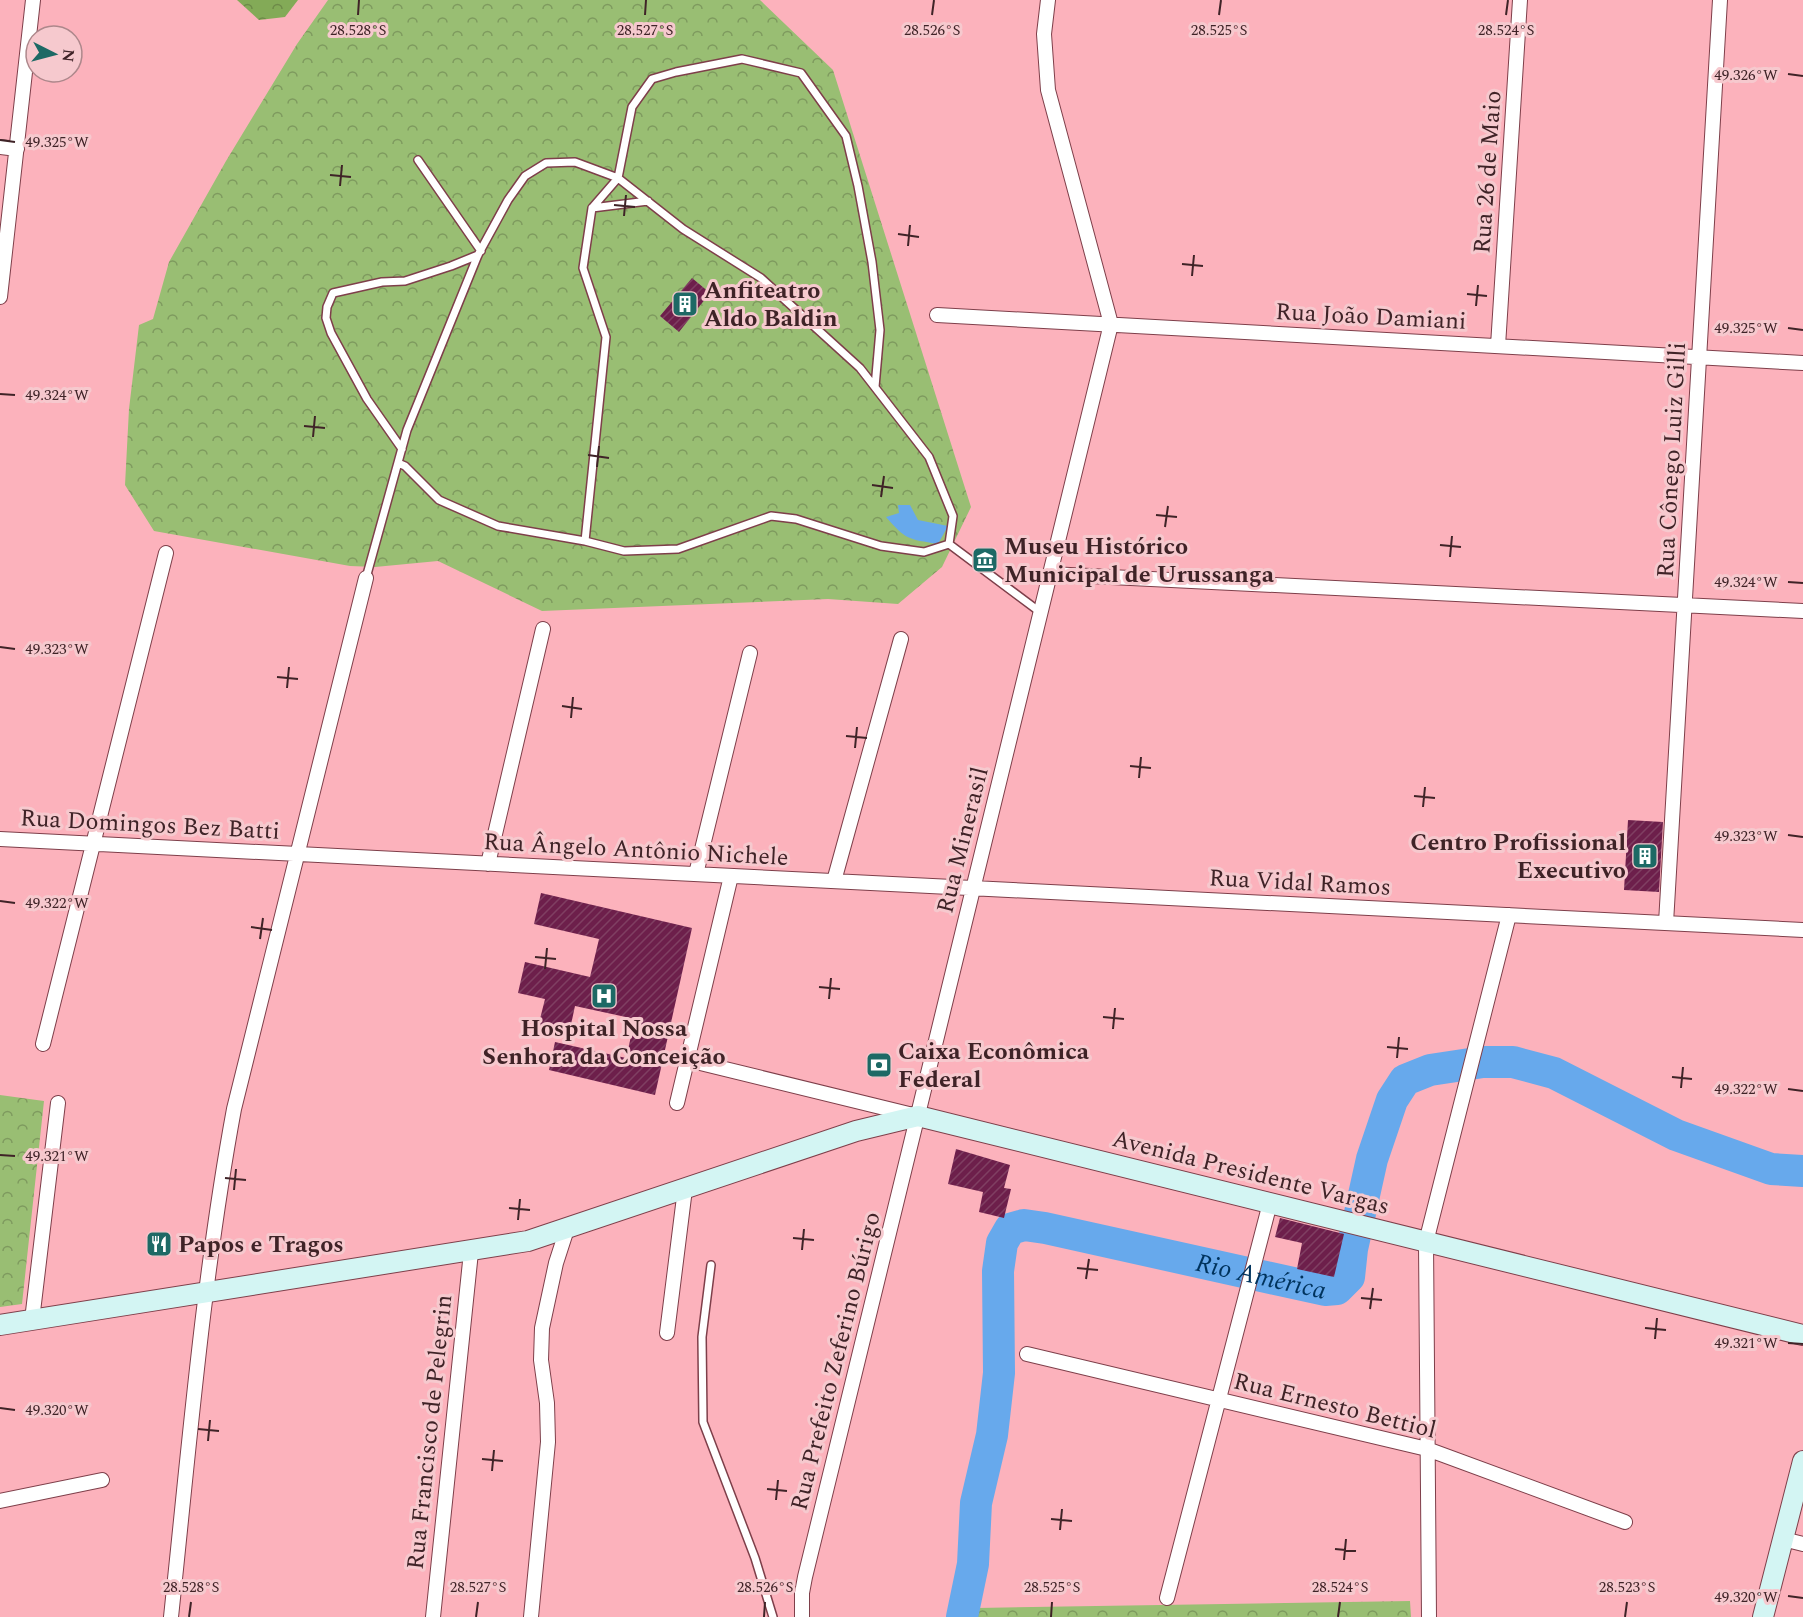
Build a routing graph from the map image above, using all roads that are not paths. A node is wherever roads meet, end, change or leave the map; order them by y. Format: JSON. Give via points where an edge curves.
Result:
{"nodes":[{"id":1,"x":33,"y":0,"type":"edge"},
{"id":2,"x":1048,"y":0,"type":"edge"},
{"id":3,"x":1520,"y":0,"type":"edge"},
{"id":4,"x":1720,"y":0,"type":"edge"},
{"id":5,"x":0,"y":147,"type":"edge"},
{"id":6,"x":17,"y":149,"type":"junction"},
{"id":7,"x":418,"y":160,"type":"dead end"},
{"id":8,"x":618,"y":178,"type":"junction"},
{"id":9,"x":648,"y":201,"type":"junction"},
{"id":10,"x":592,"y":208,"type":"junction"},
{"id":11,"x":479,"y":253,"type":"junction"},
{"id":12,"x":0,"y":297,"type":"edge"},
{"id":13,"x":937,"y":315,"type":"dead end"},
{"id":14,"x":1112,"y":324,"type":"junction"},
{"id":15,"x":1498,"y":346,"type":"junction"},
{"id":16,"x":1699,"y":357,"type":"junction"},
{"id":17,"x":1803,"y":363,"type":"edge"},
{"id":18,"x":875,"y":387,"type":"junction"},
{"id":19,"x":402,"y":449,"type":"junction"},
{"id":20,"x":398,"y":463,"type":"junction"},
{"id":21,"x":585,"y":541,"type":"junction"},
{"id":22,"x":949,"y":544,"type":"junction"},
{"id":23,"x":166,"y":553,"type":"dead end"},
{"id":24,"x":1050,"y":573,"type":"junction"},
{"id":25,"x":366,"y":578,"type":"joint"},
{"id":26,"x":1684,"y":605,"type":"junction"},
{"id":27,"x":1803,"y":611,"type":"edge"},
{"id":28,"x":1041,"y":612,"type":"junction"},
{"id":29,"x":543,"y":629,"type":"dead end"},
{"id":30,"x":901,"y":639,"type":"dead end"},
{"id":31,"x":750,"y":653,"type":"dead end"},
{"id":32,"x":0,"y":839,"type":"edge"},
{"id":33,"x":93,"y":844,"type":"junction"},
{"id":34,"x":297,"y":854,"type":"junction"},
{"id":35,"x":488,"y":864,"type":"junction"},
{"id":36,"x":696,"y":874,"type":"junction"},
{"id":37,"x":731,"y":876,"type":"junction"},
{"id":38,"x":834,"y":881,"type":"junction"},
{"id":39,"x":974,"y":888,"type":"junction"},
{"id":40,"x":1509,"y":915,"type":"junction"},
{"id":41,"x":1666,"y":923,"type":"junction"},
{"id":42,"x":1803,"y":930,"type":"edge"},
{"id":43,"x":44,"y":1044,"type":"dead end"},
{"id":44,"x":687,"y":1059,"type":"junction"},
{"id":45,"x":58,"y":1103,"type":"dead end"},
{"id":46,"x":677,"y":1103,"type":"dead end"},
{"id":47,"x":918,"y":1116,"type":"junction"},
{"id":48,"x":685,"y":1189,"type":"junction"},
{"id":49,"x":1270,"y":1203,"type":"junction"},
{"id":50,"x":567,"y":1229,"type":"junction"},
{"id":51,"x":1425,"y":1242,"type":"junction"},
{"id":52,"x":471,"y":1252,"type":"junction"},
{"id":53,"x":711,"y":1265,"type":"dead end"},
{"id":54,"x":206,"y":1293,"type":"junction"},
{"id":55,"x":32,"y":1320,"type":"junction"},
{"id":56,"x":0,"y":1325,"type":"edge"},
{"id":57,"x":667,"y":1333,"type":"dead end"},
{"id":58,"x":1803,"y":1335,"type":"edge"},
{"id":59,"x":1027,"y":1354,"type":"dead end"},
{"id":60,"x":1219,"y":1400,"type":"junction"},
{"id":61,"x":1427,"y":1449,"type":"junction"},
{"id":62,"x":1803,"y":1461,"type":"edge"},
{"id":63,"x":102,"y":1480,"type":"dead end"},
{"id":64,"x":0,"y":1501,"type":"edge"},
{"id":65,"x":1625,"y":1522,"type":"dead end"},
{"id":66,"x":1783,"y":1539,"type":"junction"},
{"id":67,"x":1803,"y":1544,"type":"edge"},
{"id":68,"x":1167,"y":1598,"type":"dead end"},
{"id":69,"x":171,"y":1617,"type":"edge"},
{"id":70,"x":433,"y":1617,"type":"edge"},
{"id":71,"x":531,"y":1617,"type":"edge"},
{"id":72,"x":773,"y":1617,"type":"edge"},
{"id":73,"x":802,"y":1617,"type":"edge"},
{"id":74,"x":1429,"y":1617,"type":"edge"},
{"id":75,"x":1763,"y":1617,"type":"edge"}],
"edges":[{"from":1,"to":6,"type":"street"},
{"from":2,"to":14,"type":"street","via":[[1044,34],[1048,90]]},
{"from":3,"to":15,"type":"street","name":"Rua 26 de Maio"},
{"from":4,"to":16,"type":"street","name":"Rua Cônego Luiz Gilli"},
{"from":5,"to":6,"type":"street"},
{"from":6,"to":12,"type":"street"},
{"from":7,"to":11,"type":"lane"},
{"from":8,"to":9,"type":"lane"},
{"from":8,"to":10,"type":"lane"},
{"from":8,"to":11,"type":"lane","via":[[575,162],[546,163],[525,176]]},
{"from":8,"to":18,"type":"lane","via":[[632,107],[652,79],[742,59],[801,73],[846,136],[872,262],[880,330]]},
{"from":9,"to":10,"type":"lane"},
{"from":9,"to":18,"type":"lane","via":[[761,278],[860,368]]},
{"from":10,"to":21,"type":"lane","via":[[583,268],[606,337]]},
{"from":11,"to":19,"type":"lane"},
{"from":11,"to":19,"type":"lane","via":[[405,281],[333,293],[327,307],[331,333],[367,399]]},
{"from":13,"to":14,"type":"street","name":"Rua João Damiani"},
{"from":14,"to":15,"type":"street","name":"Rua João Damiani"},
{"from":14,"to":24,"type":"street","name":"Rua Minerasil"},
{"from":15,"to":16,"type":"street","name":"Rua João Damiani"},
{"from":16,"to":17,"type":"street","name":"Rua João Damiani"},
{"from":16,"to":26,"type":"street","name":"Rua Cônego Luiz Gilli"},
{"from":18,"to":22,"type":"lane","via":[[929,457],[953,516]]},
{"from":19,"to":20,"type":"lane"},
{"from":20,"to":21,"type":"lane","via":[[439,500],[474,517],[498,526]]},
{"from":20,"to":25,"type":"lane"},
{"from":21,"to":22,"type":"lane","via":[[624,551],[678,549],[771,516],[796,519],[881,546],[924,552]]},
{"from":22,"to":28,"type":"lane"},
{"from":23,"to":33,"type":"street"},
{"from":24,"to":26,"type":"street"},
{"from":24,"to":28,"type":"street","name":"Rua Minerasil"},
{"from":25,"to":34,"type":"street"},
{"from":26,"to":27,"type":"street"},
{"from":26,"to":41,"type":"street","name":"Rua Cônego Luiz Gilli"},
{"from":28,"to":39,"type":"street","name":"Rua Minerasil"},
{"from":29,"to":35,"type":"street"},
{"from":30,"to":38,"type":"street"},
{"from":31,"to":36,"type":"street"},
{"from":32,"to":33,"type":"street","name":"Rua Domingos Bez Batti"},
{"from":33,"to":34,"type":"street","name":"Rua Domingos Bez Batti"},
{"from":33,"to":43,"type":"street"},
{"from":34,"to":35,"type":"street","name":"Rua Ângelo Antônio Nichele"},
{"from":34,"to":54,"type":"street","via":[[234,1110]]},
{"from":35,"to":36,"type":"street","name":"Rua Ângelo Antônio Nichele"},
{"from":36,"to":37,"type":"street","name":"Rua Ângelo Antônio Nichele"},
{"from":37,"to":38,"type":"street","name":"Rua Ângelo Antônio Nichele"},
{"from":37,"to":44,"type":"street"},
{"from":38,"to":39,"type":"street","name":"Rua Ângelo Antônio Nichele"},
{"from":39,"to":40,"type":"street","name":"Rua Vidal Ramos"},
{"from":39,"to":47,"type":"street","name":"Rua Minerasil"},
{"from":40,"to":41,"type":"street","name":"Rua Vidal Ramos"},
{"from":40,"to":51,"type":"street"},
{"from":41,"to":42,"type":"street","name":"Rua Vidal Ramos"},
{"from":44,"to":46,"type":"street"},
{"from":44,"to":47,"type":"street","name":"Avenida Presidente Vargas"},
{"from":45,"to":55,"type":"street"},
{"from":47,"to":48,"type":"street","via":[[856,1131]]},
{"from":47,"to":49,"type":"street","name":"Avenida Presidente Vargas"},
{"from":47,"to":73,"type":"street","name":"Rua Prefeito Zeferino Búrigo","via":[[802,1593]]},
{"from":48,"to":50,"type":"street"},
{"from":48,"to":57,"type":"street"},
{"from":49,"to":51,"type":"street","name":"Avenida Presidente Vargas"},
{"from":49,"to":60,"type":"street"},
{"from":50,"to":52,"type":"street"},
{"from":50,"to":71,"type":"street","via":[[542,1328],[548,1442]]},
{"from":51,"to":58,"type":"street","name":"Avenida Presidente Vargas"},
{"from":51,"to":61,"type":"street"},
{"from":52,"to":54,"type":"street"},
{"from":52,"to":70,"type":"street","name":"Rua Francisco de Pelegrin"},
{"from":53,"to":72,"type":"lane","via":[[702,1337],[703,1422]]},
{"from":54,"to":55,"type":"street"},
{"from":54,"to":69,"type":"street"},
{"from":55,"to":56,"type":"street"},
{"from":59,"to":60,"type":"street","name":"Rua Ernesto Bettiol"},
{"from":60,"to":61,"type":"street","name":"Rua Ernesto Bettiol"},
{"from":60,"to":68,"type":"street"},
{"from":61,"to":65,"type":"street","name":"Rua Ernesto Bettiol"},
{"from":61,"to":74,"type":"street"},
{"from":62,"to":66,"type":"street"},
{"from":63,"to":64,"type":"street"},
{"from":66,"to":67,"type":"street"},
{"from":66,"to":75,"type":"street"}]}
